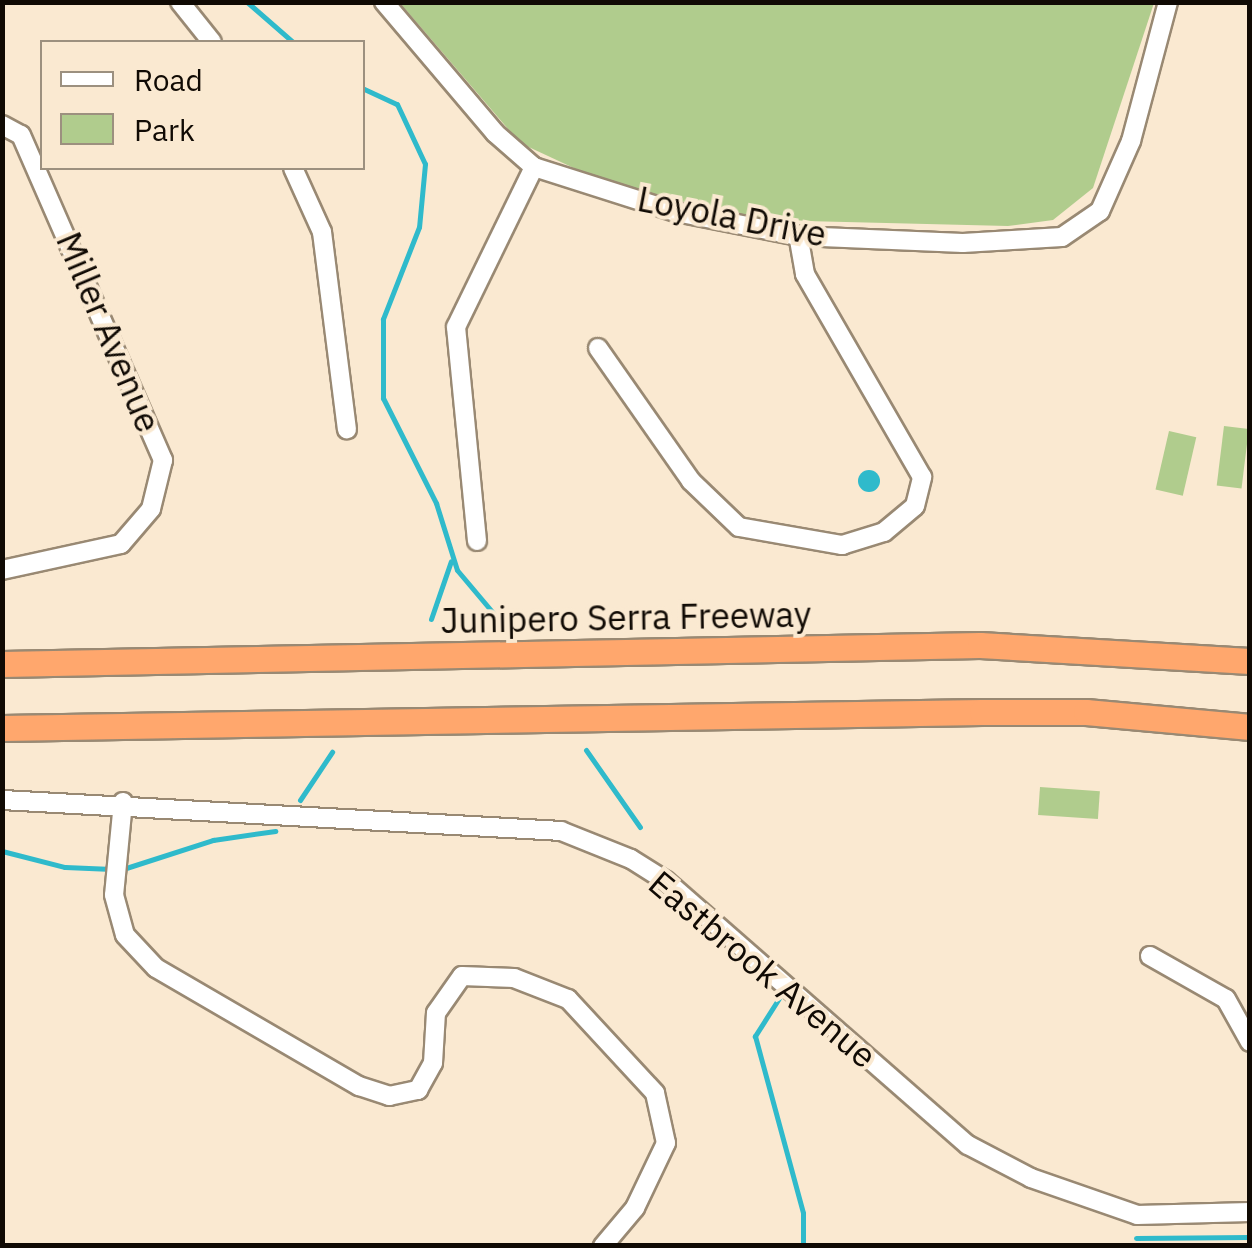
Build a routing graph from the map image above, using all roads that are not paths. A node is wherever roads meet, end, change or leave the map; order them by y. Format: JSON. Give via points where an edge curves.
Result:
{"nodes":[{"id":1,"x":180,"y":2,"type":"edge"},
{"id":2,"x":384,"y":2,"type":"edge"},
{"id":3,"x":1168,"y":2,"type":"edge"},
{"id":4,"x":210,"y":40,"type":"edge"},
{"id":5,"x":2,"y":125,"type":"edge"},
{"id":6,"x":534,"y":167,"type":"junction"},
{"id":7,"x":294,"y":170,"type":"edge"},
{"id":8,"x":798,"y":236,"type":"junction"},
{"id":9,"x":598,"y":348,"type":"dead end"},
{"id":10,"x":347,"y":429,"type":"dead end"},
{"id":11,"x":478,"y":541,"type":"dead end"},
{"id":12,"x":2,"y":570,"type":"edge"},
{"id":13,"x":1250,"y":662,"type":"edge"},
{"id":14,"x":2,"y":664,"type":"edge"},
{"id":15,"x":1250,"y":727,"type":"edge"},
{"id":16,"x":2,"y":728,"type":"edge"},
{"id":17,"x":2,"y":800,"type":"edge"},
{"id":18,"x":123,"y":802,"type":"junction"},
{"id":19,"x":1150,"y":956,"type":"dead end"},
{"id":20,"x":1250,"y":1042,"type":"edge"},
{"id":21,"x":1250,"y":1212,"type":"edge"},
{"id":22,"x":603,"y":1246,"type":"edge"}],
"edges":[{"from":1,"to":4,"type":"street"},
{"from":2,"to":6,"type":"street","via":[[495,133]]},
{"from":3,"to":8,"type":"street","name":"Loyola Drive","via":[[1118,176],[1100,211],[1082,225],[1039,241]]},
{"from":5,"to":12,"type":"street","name":"Miller Avenue","via":[[22,135],[163,460],[151,510],[121,544]]},
{"from":6,"to":8,"type":"street","name":"Loyola Drive","via":[[676,212]]},
{"from":6,"to":11,"type":"street","via":[[456,327]]},
{"from":7,"to":10,"type":"street","via":[[322,232]]},
{"from":8,"to":9,"type":"street","via":[[805,274],[922,478],[915,506],[884,532],[842,544],[739,526],[691,482]]},
{"from":13,"to":14,"type":"highway","name":"Junipero Serra Freeway","via":[[980,645]]},
{"from":15,"to":16,"type":"highway","via":[[1086,712],[982,712]]},
{"from":17,"to":18,"type":"street","name":"Eastbrook Avenue"},
{"from":18,"to":21,"type":"street","name":"Eastbrook Avenue","via":[[561,831],[666,881],[968,1144],[1031,1178],[1138,1214]]},
{"from":18,"to":22,"type":"street","via":[[114,895],[125,935],[156,968],[360,1086],[390,1096],[418,1090],[433,1062],[436,1013],[462,976],[514,978],[568,999],[655,1093],[666,1143],[635,1208]]},
{"from":19,"to":20,"type":"street","via":[[1226,999]]}]}
